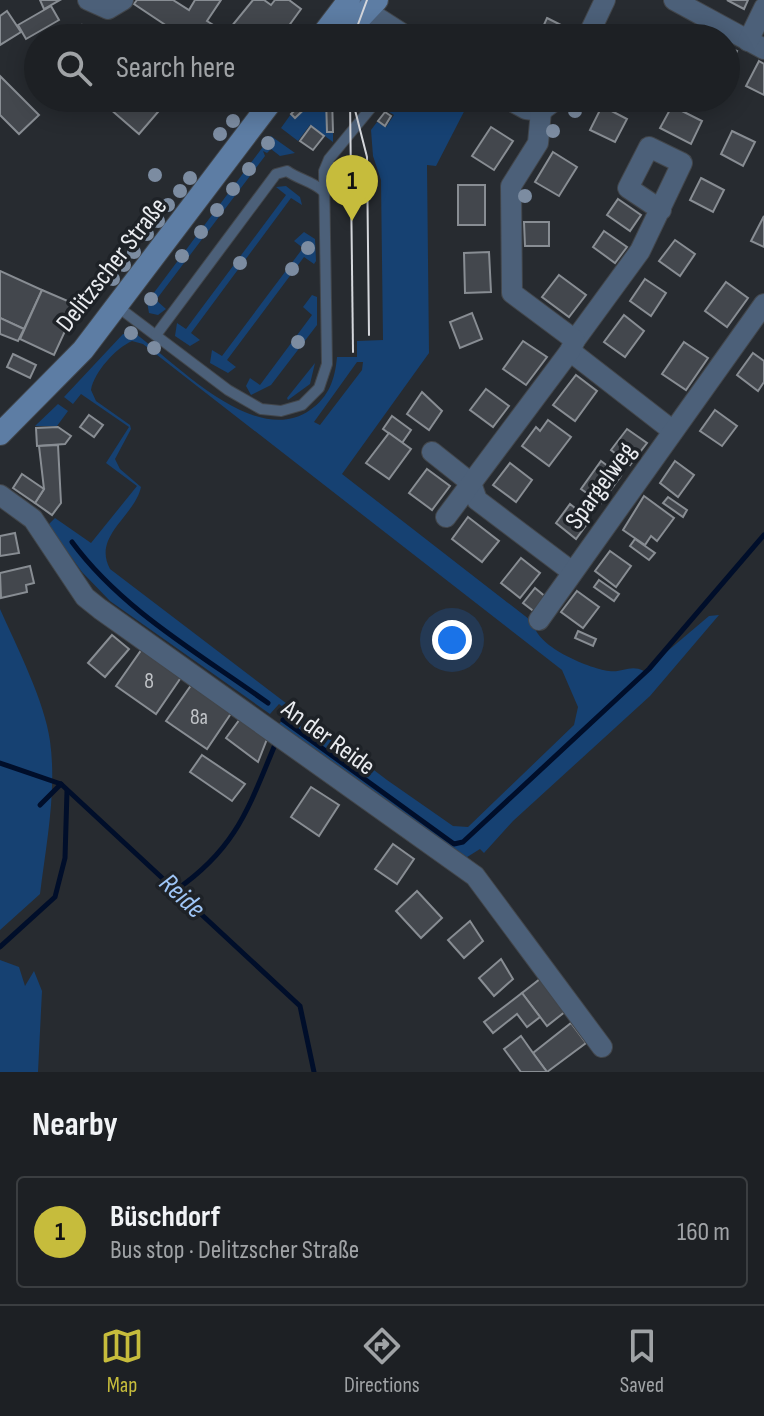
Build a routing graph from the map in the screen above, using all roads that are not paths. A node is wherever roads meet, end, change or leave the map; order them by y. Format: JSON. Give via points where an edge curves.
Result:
{"nodes":[{"id":1,"x":88,"y":0,"type":"edge"},
{"id":2,"x":123,"y":0,"type":"edge"},
{"id":3,"x":605,"y":0,"type":"edge"},
{"id":4,"x":674,"y":0,"type":"edge"},
{"id":5,"x":361,"y":3,"type":"edge"},
{"id":6,"x":764,"y":8,"type":"edge"},
{"id":7,"x":336,"y":24,"type":"edge"},
{"id":8,"x":349,"y":24,"type":"edge"},
{"id":9,"x":390,"y":24,"type":"edge"},
{"id":10,"x":594,"y":24,"type":"edge"},
{"id":11,"x":718,"y":24,"type":"edge"},
{"id":12,"x":756,"y":45,"type":"edge"},
{"id":13,"x":264,"y":112,"type":"edge"},
{"id":14,"x":368,"y":112,"type":"edge"},
{"id":15,"x":547,"y":112,"type":"edge"},
{"id":16,"x":324,"y":171,"type":"junction"},
{"id":17,"x":313,"y":182,"type":"junction"},
{"id":18,"x":323,"y":191,"type":"junction"},
{"id":19,"x":661,"y":210,"type":"dead end"},
{"id":20,"x":764,"y":304,"type":"edge"},
{"id":21,"x":118,"y":307,"type":"junction"},
{"id":22,"x":156,"y":335,"type":"junction"},
{"id":23,"x":573,"y":345,"type":"junction"},
{"id":24,"x":673,"y":431,"type":"junction"},
{"id":25,"x":0,"y":434,"type":"edge"},
{"id":26,"x":432,"y":452,"type":"dead end"},
{"id":27,"x":471,"y":483,"type":"junction"},
{"id":28,"x":0,"y":495,"type":"edge"},
{"id":29,"x":446,"y":517,"type":"dead end"},
{"id":30,"x":571,"y":571,"type":"junction"},
{"id":31,"x":539,"y":620,"type":"dead end"},
{"id":32,"x":602,"y":1047,"type":"dead end"}],
"edges":[{"from":1,"to":2,"type":"street","via":[[108,9]]},
{"from":3,"to":10,"type":"street"},
{"from":4,"to":11,"type":"street"},
{"from":5,"to":7,"type":"main road"},
{"from":5,"to":8,"type":"main road"},
{"from":5,"to":9,"type":"street"},
{"from":6,"to":12,"type":"street"},
{"from":13,"to":21,"type":"main road","name":"Delitzscher Straße"},
{"from":14,"to":16,"type":"lane"},
{"from":15,"to":23,"type":"street","name":"Spargelweg","via":[[538,143],[511,186],[512,293]]},
{"from":16,"to":17,"type":"lane"},
{"from":16,"to":18,"type":"lane"},
{"from":17,"to":18,"type":"lane"},
{"from":17,"to":22,"type":"lane","via":[[287,171],[276,174]]},
{"from":18,"to":22,"type":"lane","via":[[327,353],[323,380],[312,397],[281,411],[253,406]]},
{"from":19,"to":23,"type":"street","via":[[640,251]]},
{"from":20,"to":24,"type":"street","name":"Spargelweg"},
{"from":21,"to":22,"type":"lane"},
{"from":21,"to":25,"type":"main road","name":"Delitzscher Straße"},
{"from":23,"to":24,"type":"street","name":"Spargelweg"},
{"from":23,"to":27,"type":"street"},
{"from":24,"to":30,"type":"street","name":"Spargelweg"},
{"from":26,"to":27,"type":"street","name":"Spargelweg"},
{"from":27,"to":29,"type":"street"},
{"from":27,"to":30,"type":"street","name":"Spargelweg","via":[[477,500]]},
{"from":28,"to":32,"type":"street","name":"An der Reide","via":[[33,519],[85,597],[475,876]]},
{"from":30,"to":31,"type":"street","name":"Spargelweg"}]}
